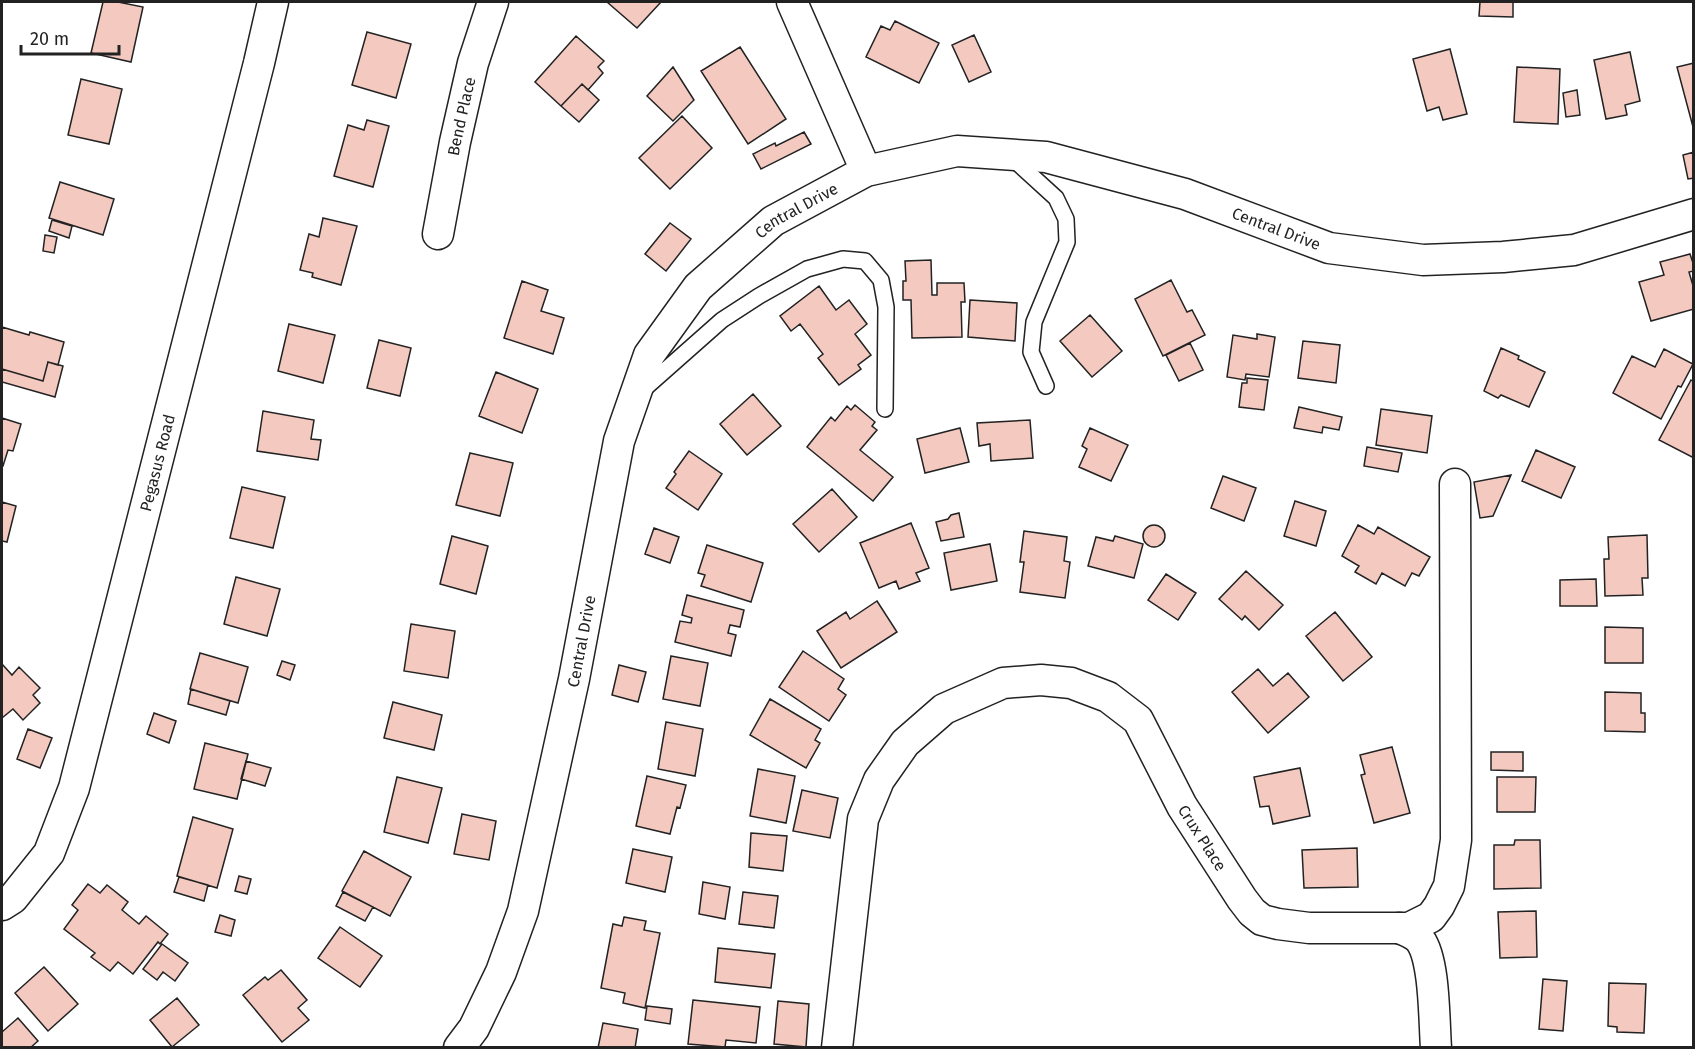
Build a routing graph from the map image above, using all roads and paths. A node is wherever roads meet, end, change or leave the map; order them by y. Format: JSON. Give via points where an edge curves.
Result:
{"nodes":[{"id":1,"x":273,"y":2,"type":"edge"},
{"id":2,"x":493,"y":2,"type":"edge"},
{"id":3,"x":792,"y":2,"type":"edge"},
{"id":4,"x":1007,"y":154,"type":"junction"},
{"id":5,"x":866,"y":171,"type":"junction"},
{"id":6,"x":1694,"y":214,"type":"edge"},
{"id":7,"x":438,"y":234,"type":"dead end"},
{"id":8,"x":1046,"y":386,"type":"dead end"},
{"id":9,"x":634,"y":398,"type":"junction"},
{"id":10,"x":885,"y":409,"type":"dead end"},
{"id":11,"x":1455,"y":484,"type":"dead end"},
{"id":12,"x":2,"y":905,"type":"edge"},
{"id":13,"x":1400,"y":928,"type":"junction"},
{"id":14,"x":459,"y":1047,"type":"edge"},
{"id":15,"x":837,"y":1047,"type":"edge"},
{"id":16,"x":1436,"y":1047,"type":"edge"}],
"edges":[{"from":1,"to":12,"type":"street","name":"Pegasus Road","via":[[74,788],[49,853],[13,898]]},
{"from":2,"to":7,"type":"street","name":"Bend Place","via":[[473,63]]},
{"from":3,"to":5,"type":"street"},
{"from":4,"to":5,"type":"street","name":"Central Drive","via":[[957,151]]},
{"from":4,"to":6,"type":"street","name":"Central Drive","via":[[1046,157],[1185,194],[1329,248],[1423,260],[1574,250]]},
{"from":4,"to":8,"type":"lane","via":[[1056,198],[1066,219],[1067,242],[1034,322],[1031,352]]},
{"from":5,"to":9,"type":"street","name":"Central Drive","via":[[773,221],[698,286],[649,355]]},
{"from":9,"to":10,"type":"lane","via":[[722,320],[807,269],[843,259],[865,261],[881,280],[886,307]]},
{"from":9,"to":14,"type":"street","name":"Central Drive","via":[[619,441],[524,912],[501,972],[474,1028]]},
{"from":11,"to":13,"type":"street","name":"Crux Place","via":[[1456,840],[1449,886],[1439,906],[1418,925]]},
{"from":13,"to":15,"type":"street","name":"Crux Place","via":[[1309,928],[1262,920],[1242,899],[1182,806],[1138,720],[1108,697],[1071,683],[1003,683],[944,709],[905,743],[879,780],[863,819]]},
{"from":13,"to":16,"type":"street","via":[[1419,938],[1426,951]]}]}
